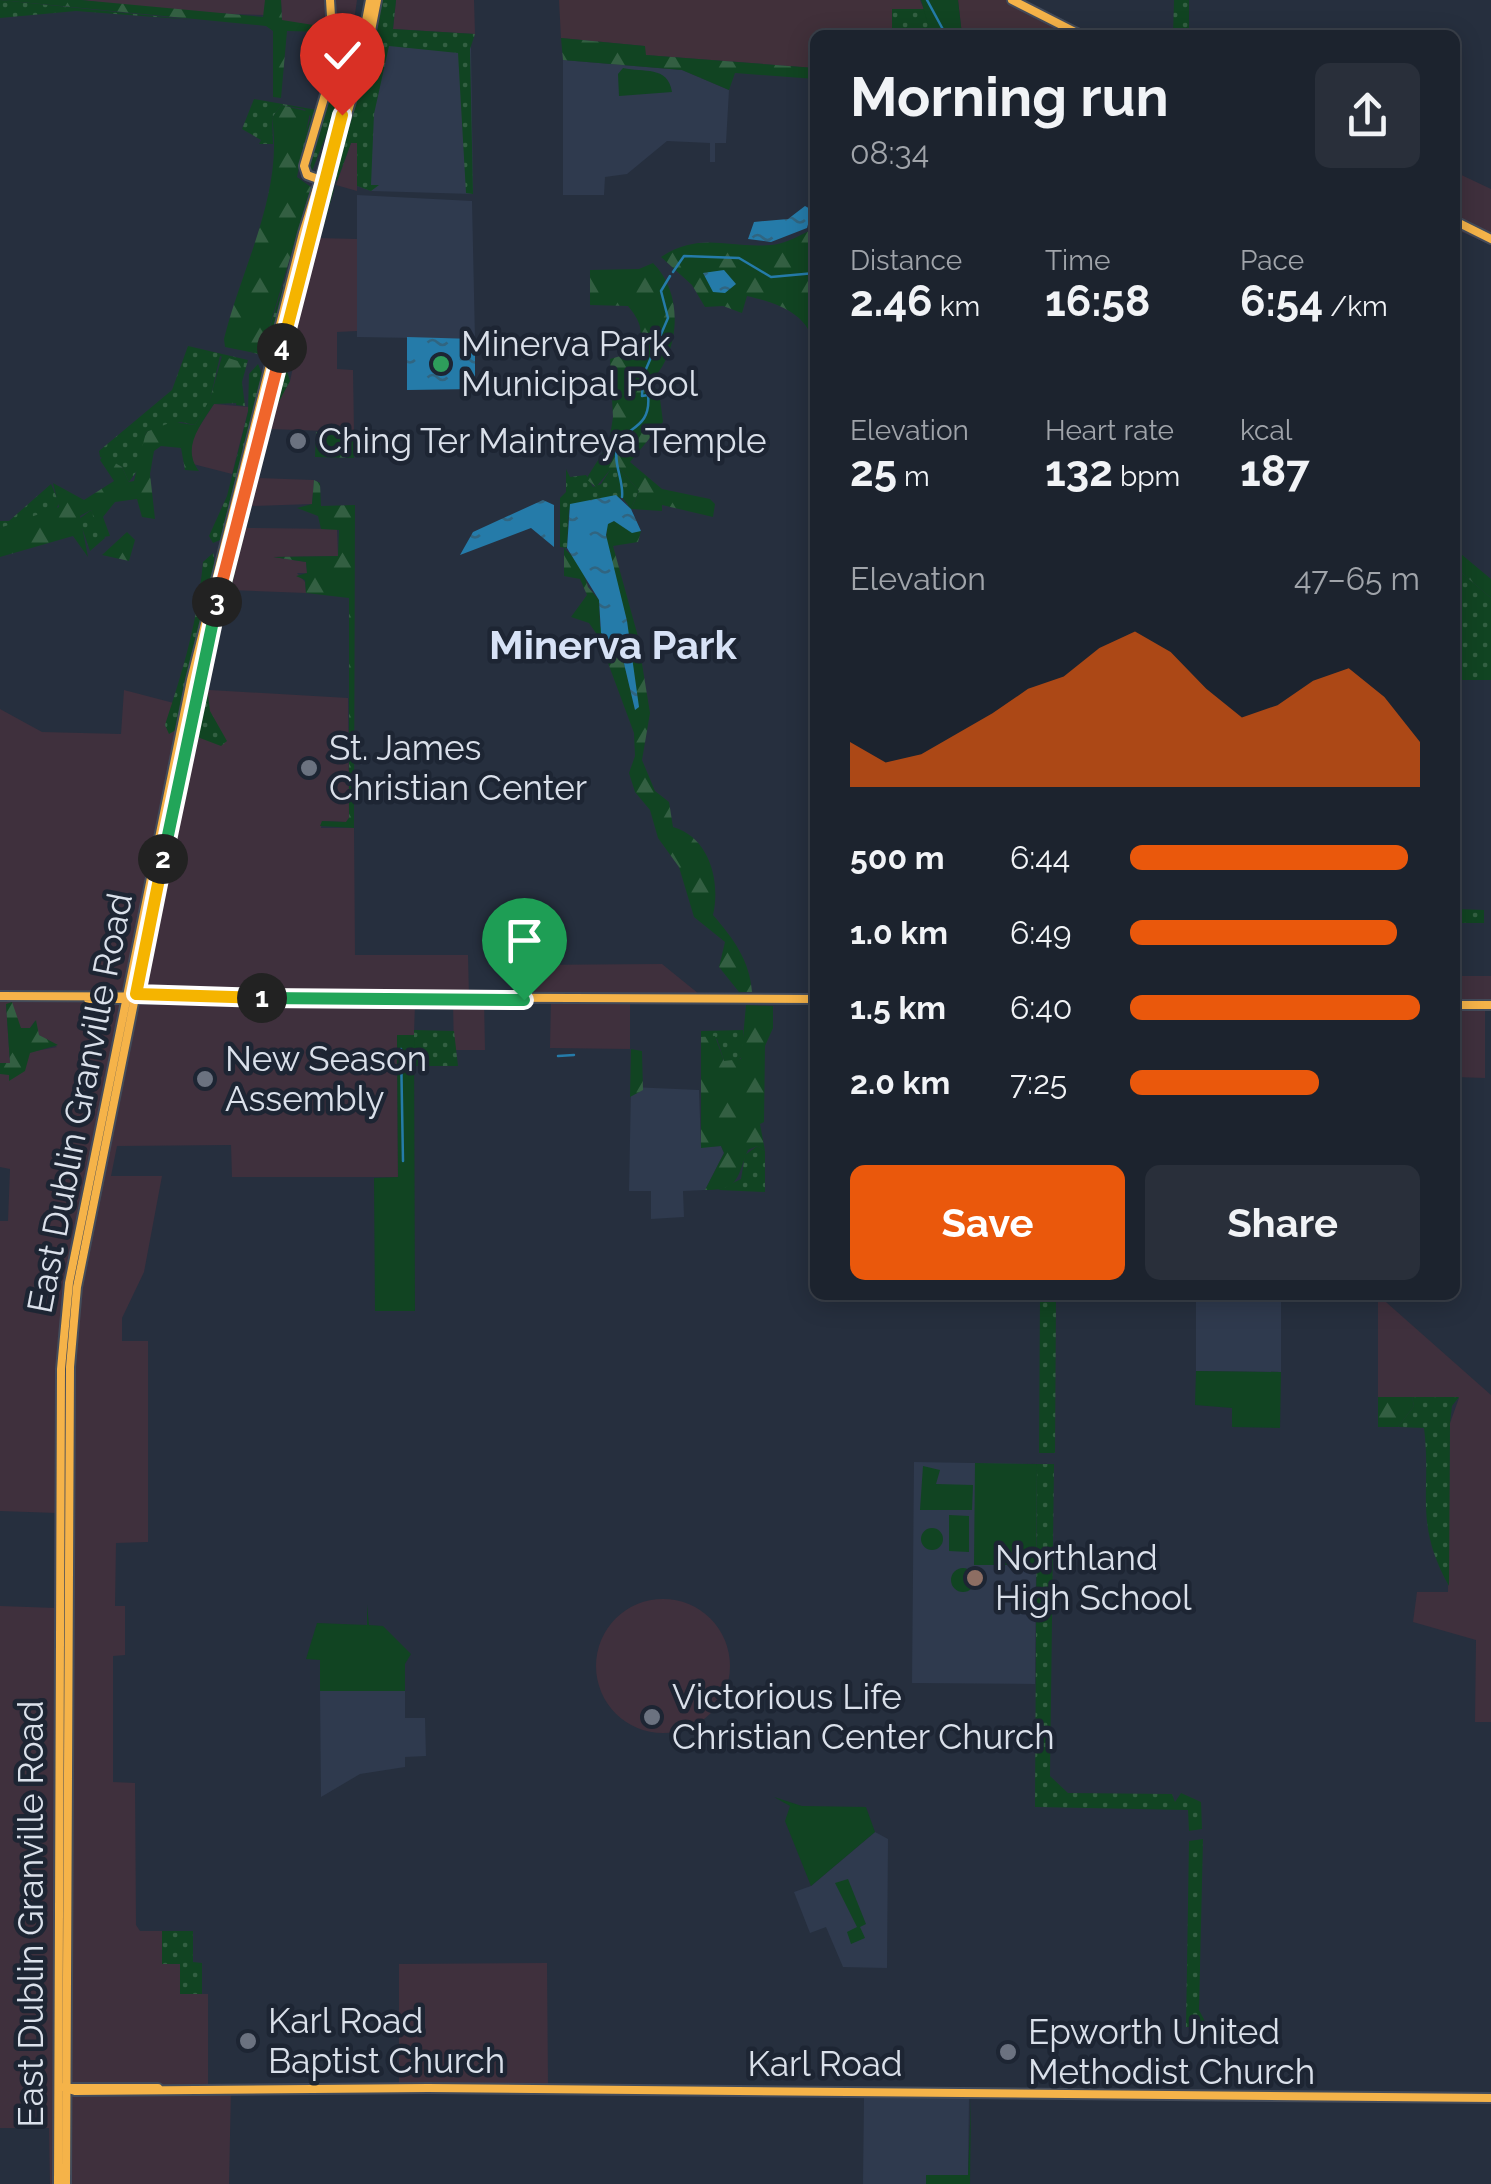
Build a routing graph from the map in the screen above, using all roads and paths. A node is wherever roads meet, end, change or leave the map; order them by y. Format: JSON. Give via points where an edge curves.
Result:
{"nodes":[{"id":1,"x":330,"y":0,"type":"edge"},
{"id":2,"x":373,"y":0,"type":"edge"},
{"id":3,"x":1012,"y":0,"type":"edge"},
{"id":4,"x":1071,"y":30,"type":"edge"},
{"id":5,"x":364,"y":46,"type":"junction"},
{"id":6,"x":322,"y":180,"type":"junction"},
{"id":7,"x":1460,"y":224,"type":"edge"},
{"id":8,"x":1491,"y":239,"type":"edge"},
{"id":9,"x":274,"y":363,"type":"junction"},
{"id":10,"x":182,"y":742,"type":"junction"},
{"id":11,"x":0,"y":996,"type":"edge"},
{"id":12,"x":131,"y":997,"type":"junction"},
{"id":13,"x":810,"y":999,"type":"edge"},
{"id":14,"x":1460,"y":1005,"type":"edge"},
{"id":15,"x":1491,"y":1005,"type":"edge"},
{"id":16,"x":80,"y":1247,"type":"junction"},
{"id":17,"x":65,"y":1414,"type":"junction"},
{"id":18,"x":60,"y":1526,"type":"junction"},
{"id":19,"x":59,"y":1607,"type":"junction"},
{"id":20,"x":70,"y":1607,"type":"junction"},
{"id":21,"x":68,"y":1676,"type":"junction"},
{"id":22,"x":59,"y":1741,"type":"junction"},
{"id":23,"x":68,"y":1832,"type":"junction"},
{"id":24,"x":62,"y":2087,"type":"junction"},
{"id":25,"x":1491,"y":2098,"type":"edge"},
{"id":26,"x":58,"y":2184,"type":"edge"},
{"id":27,"x":66,"y":2184,"type":"edge"}],
"edges":[{"from":1,"to":6,"type":"main road","via":[[334,64],[304,166],[307,175]]},
{"from":2,"to":5,"type":"main road"},
{"from":3,"to":4,"type":"main road"},
{"from":5,"to":6,"type":"main road"},
{"from":5,"to":6,"type":"main road"},
{"from":6,"to":9,"type":"main road","name":"East Dublin Granville Road"},
{"from":6,"to":9,"type":"main road","via":[[289,286]]},
{"from":7,"to":8,"type":"main road"},
{"from":9,"to":10,"type":"main road","name":"East Dublin Granville Road"},
{"from":9,"to":10,"type":"main road","name":"East Dublin Granville Road","via":[[191,680]]},
{"from":10,"to":12,"type":"main road","name":"East Dublin Granville Road"},
{"from":10,"to":12,"type":"main road","name":"East Dublin Granville Road"},
{"from":11,"to":12,"type":"main road"},
{"from":12,"to":13,"type":"main road"},
{"from":12,"to":16,"type":"main road","name":"East Dublin Granville Road"},
{"from":12,"to":16,"type":"main road","name":"East Dublin Granville Road"},
{"from":14,"to":15,"type":"main road"},
{"from":16,"to":17,"type":"main road","name":"East Dublin Granville Road","via":[[68,1324]]},
{"from":17,"to":18,"type":"main road","name":"East Dublin Granville Road"},
{"from":17,"to":20,"type":"main road","name":"East Dublin Granville Road"},
{"from":18,"to":19,"type":"main road","name":"East Dublin Granville Road"},
{"from":18,"to":20,"type":"main road"},
{"from":19,"to":21,"type":"main road"},
{"from":19,"to":22,"type":"main road","name":"East Dublin Granville Road"},
{"from":20,"to":21,"type":"main road","name":"East Dublin Granville Road"},
{"from":21,"to":23,"type":"main road","name":"East Dublin Granville Road"},
{"from":22,"to":23,"type":"main road"},
{"from":22,"to":24,"type":"main road","name":"East Dublin Granville Road"},
{"from":23,"to":24,"type":"main road","name":"East Dublin Granville Road"},
{"from":24,"to":25,"type":"main road","name":"Karl Road"},
{"from":24,"to":26,"type":"main road","name":"East Dublin Granville Road"},
{"from":24,"to":27,"type":"main road","name":"East Dublin Granville Road"}]}
